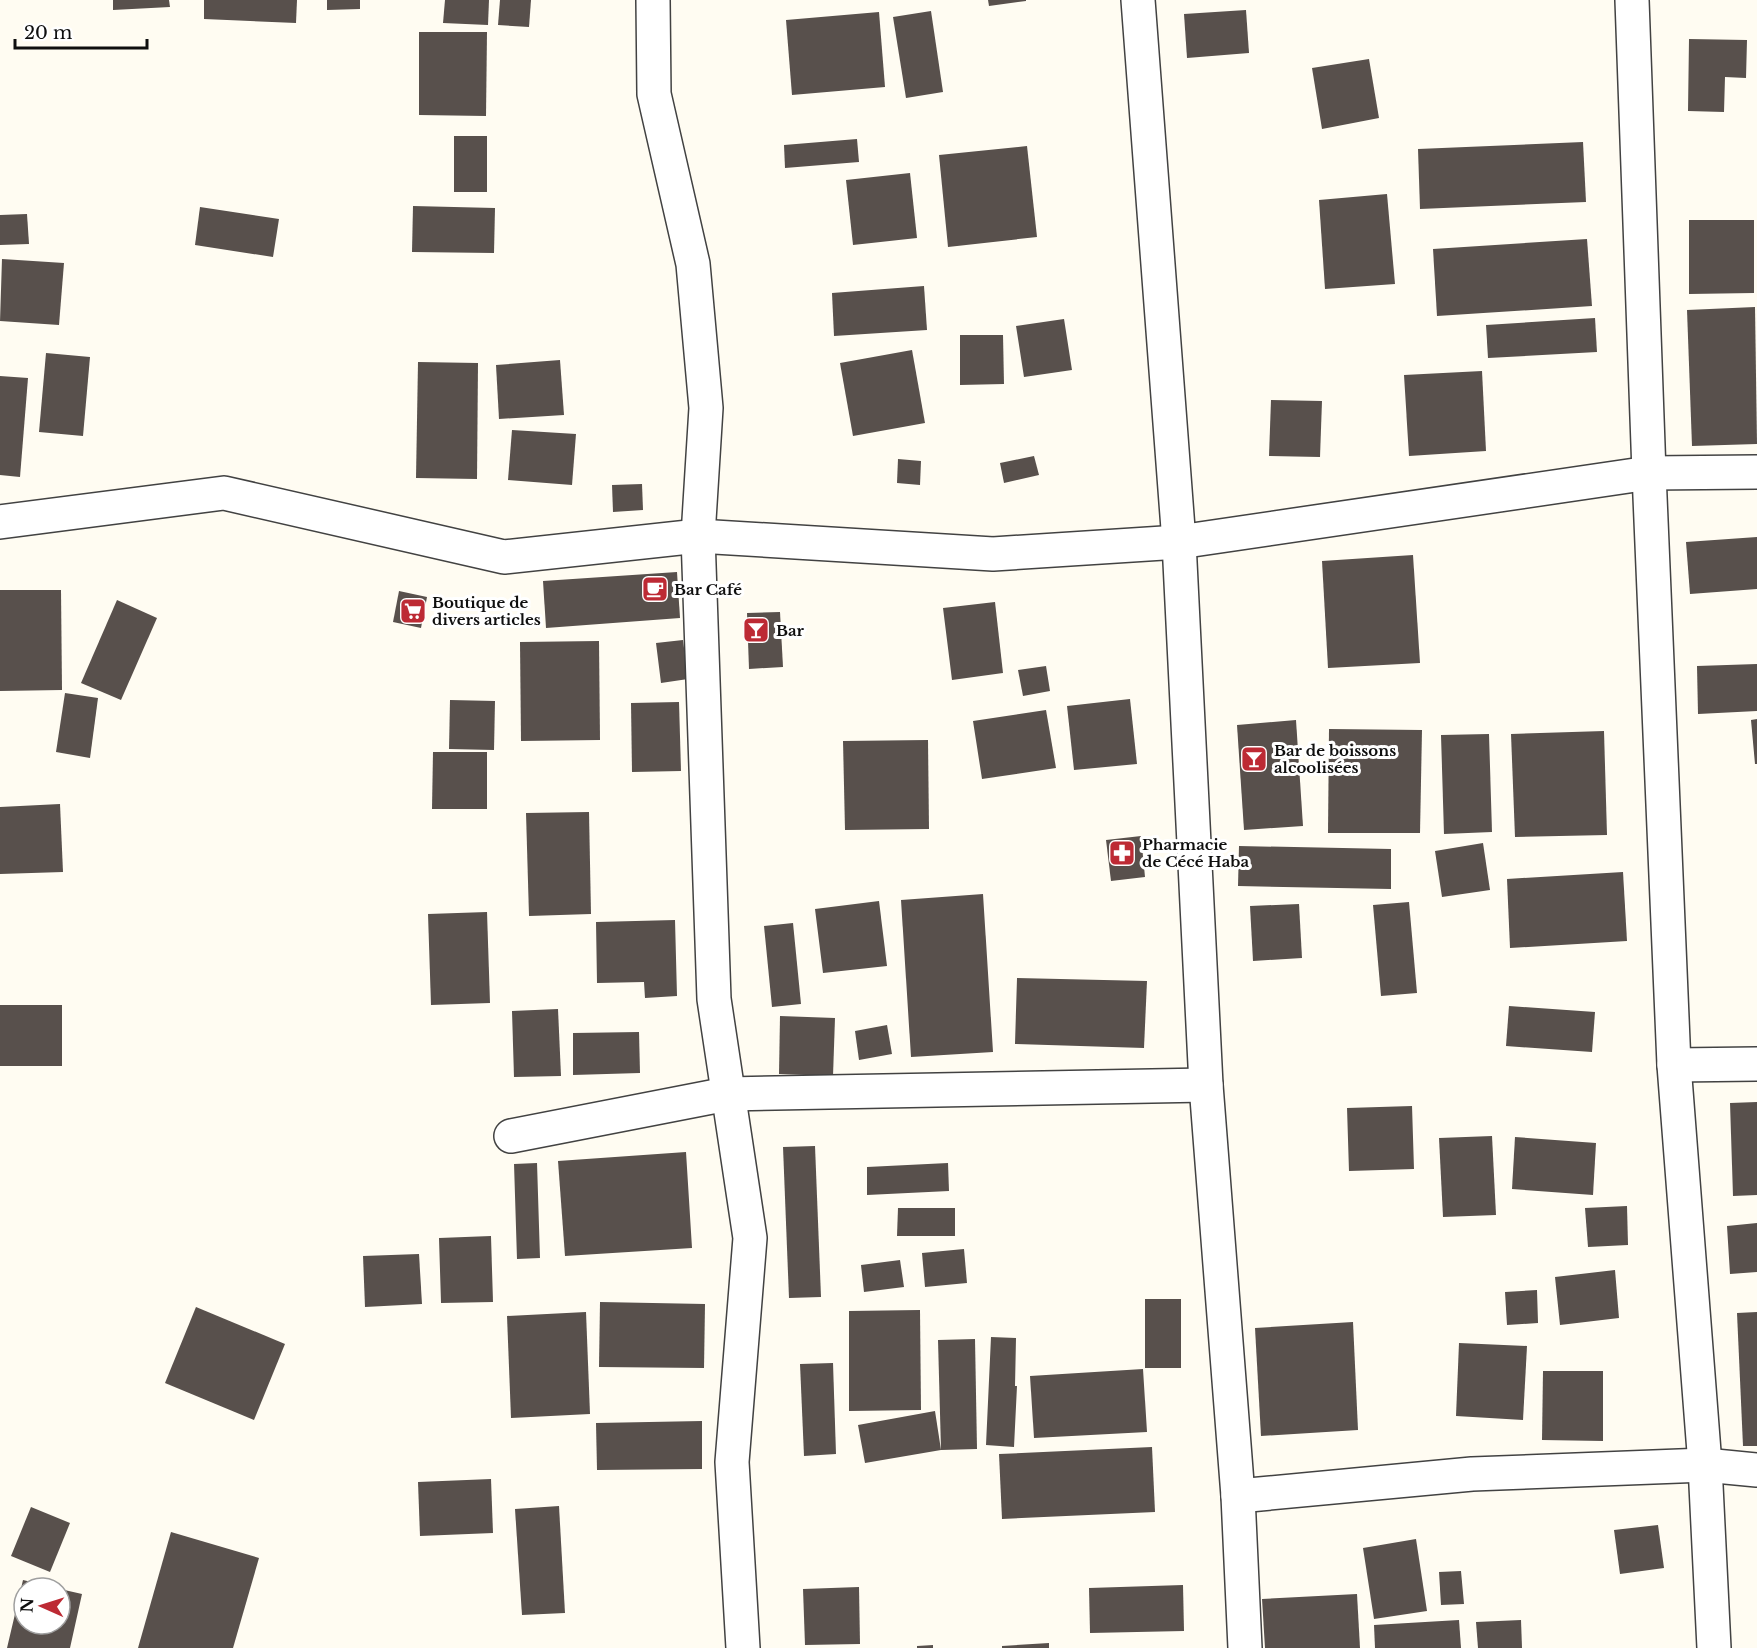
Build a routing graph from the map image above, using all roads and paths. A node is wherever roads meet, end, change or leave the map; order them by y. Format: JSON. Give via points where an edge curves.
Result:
{"nodes":[{"id":1,"x":653,"y":0,"type":"edge"},
{"id":2,"x":1138,"y":0,"type":"edge"},
{"id":3,"x":1632,"y":0,"type":"edge"},
{"id":4,"x":1757,"y":471,"type":"edge"},
{"id":5,"x":1649,"y":473,"type":"junction"},
{"id":6,"x":0,"y":522,"type":"edge"},
{"id":7,"x":698,"y":536,"type":"junction"},
{"id":8,"x":1179,"y":542,"type":"junction"},
{"id":9,"x":1757,"y":1064,"type":"edge"},
{"id":10,"x":1674,"y":1065,"type":"junction"},
{"id":11,"x":1206,"y":1085,"type":"junction"},
{"id":12,"x":727,"y":1094,"type":"junction"},
{"id":13,"x":511,"y":1136,"type":"dead end"},
{"id":14,"x":1705,"y":1465,"type":"junction"},
{"id":15,"x":1757,"y":1470,"type":"edge"},
{"id":16,"x":1238,"y":1496,"type":"junction"},
{"id":17,"x":743,"y":1648,"type":"edge"},
{"id":18,"x":1245,"y":1648,"type":"edge"},
{"id":19,"x":1714,"y":1648,"type":"edge"}],
"edges":[{"from":1,"to":7,"type":"street","via":[[654,94],[693,264],[706,408]]},
{"from":2,"to":8,"type":"street"},
{"from":3,"to":5,"type":"street"},
{"from":4,"to":5,"type":"street"},
{"from":5,"to":8,"type":"street"},
{"from":5,"to":10,"type":"street"},
{"from":6,"to":7,"type":"street","via":[[224,493],[504,557]]},
{"from":7,"to":8,"type":"street","via":[[993,554]]},
{"from":7,"to":12,"type":"street","via":[[714,999]]},
{"from":8,"to":11,"type":"street"},
{"from":9,"to":10,"type":"street"},
{"from":10,"to":14,"type":"street"},
{"from":11,"to":12,"type":"street"},
{"from":11,"to":16,"type":"street"},
{"from":12,"to":13,"type":"street"},
{"from":12,"to":17,"type":"street","via":[[750,1238],[732,1462]]},
{"from":14,"to":15,"type":"street"},
{"from":14,"to":16,"type":"street","via":[[1472,1474]]},
{"from":14,"to":19,"type":"street"},
{"from":16,"to":18,"type":"street"}]}
